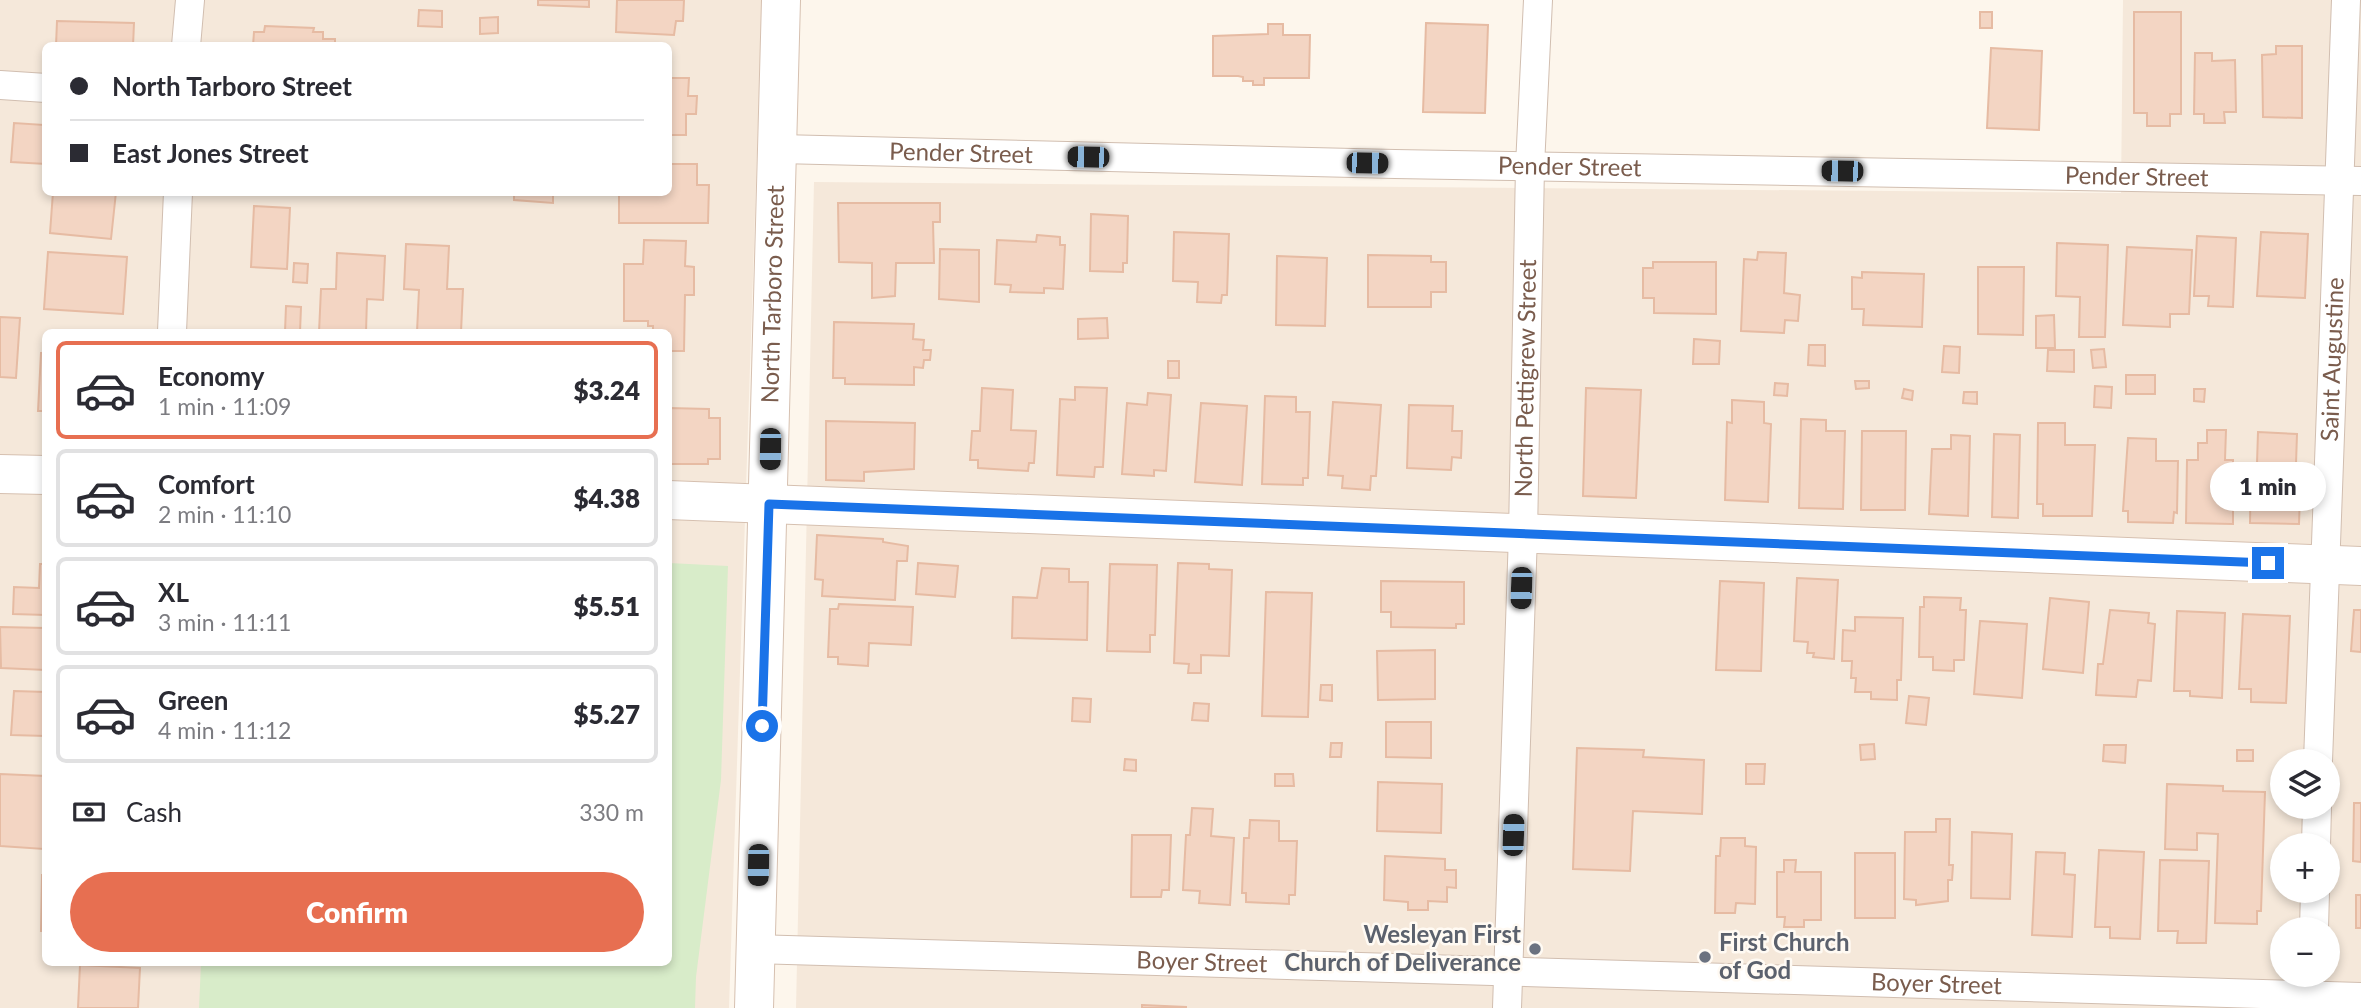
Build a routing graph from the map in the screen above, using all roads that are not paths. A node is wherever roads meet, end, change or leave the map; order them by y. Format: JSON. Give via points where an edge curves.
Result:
{"nodes":[{"id":1,"x":190,"y":0,"type":"edge"},
{"id":2,"x":781,"y":0,"type":"edge"},
{"id":3,"x":1538,"y":0,"type":"edge"},
{"id":4,"x":2346,"y":0,"type":"edge"},
{"id":5,"x":186,"y":42,"type":"edge"},
{"id":6,"x":0,"y":85,"type":"edge"},
{"id":7,"x":42,"y":88,"type":"edge"},
{"id":8,"x":779,"y":149,"type":"junction"},
{"id":9,"x":1530,"y":166,"type":"junction"},
{"id":10,"x":2350,"y":180,"type":"edge"},
{"id":11,"x":178,"y":196,"type":"edge"},
{"id":12,"x":172,"y":329,"type":"edge"},
{"id":13,"x":0,"y":474,"type":"edge"},
{"id":14,"x":42,"y":475,"type":"edge"},
{"id":15,"x":672,"y":500,"type":"edge"},
{"id":16,"x":769,"y":504,"type":"junction"},
{"id":17,"x":1523,"y":534,"type":"junction"},
{"id":18,"x":2323,"y":565,"type":"junction"},
{"id":19,"x":2361,"y":566,"type":"edge"},
{"id":20,"x":2318,"y":749,"type":"edge"},
{"id":21,"x":756,"y":949,"type":"junction"},
{"id":22,"x":1508,"y":971,"type":"junction"},
{"id":23,"x":2312,"y":993,"type":"edge"},
{"id":24,"x":2361,"y":997,"type":"edge"},
{"id":25,"x":754,"y":1008,"type":"edge"},
{"id":26,"x":1507,"y":1008,"type":"edge"}],
"edges":[{"from":1,"to":5,"type":"street"},
{"from":2,"to":8,"type":"street","name":"North Tarboro Street"},
{"from":3,"to":9,"type":"street","name":"North Pettigrew Street"},
{"from":4,"to":10,"type":"street","name":"Saint Augustine"},
{"from":6,"to":7,"type":"street"},
{"from":8,"to":9,"type":"street","name":"Pender Street"},
{"from":8,"to":16,"type":"street","name":"North Tarboro Street"},
{"from":9,"to":10,"type":"street","name":"Pender Street"},
{"from":9,"to":17,"type":"street","name":"North Pettigrew Street"},
{"from":10,"to":18,"type":"street","name":"Saint Augustine"},
{"from":11,"to":12,"type":"street"},
{"from":13,"to":14,"type":"street"},
{"from":15,"to":16,"type":"street"},
{"from":16,"to":17,"type":"street"},
{"from":16,"to":21,"type":"street","name":"North Tarboro Street"},
{"from":17,"to":18,"type":"street"},
{"from":17,"to":22,"type":"street","name":"North Pettigrew Street"},
{"from":18,"to":19,"type":"street"},
{"from":18,"to":20,"type":"street","name":"Saint Augustine"},
{"from":21,"to":22,"type":"street","name":"Boyer Street"},
{"from":21,"to":25,"type":"street","name":"North Tarboro Street"},
{"from":22,"to":23,"type":"street","name":"Boyer Street"},
{"from":22,"to":26,"type":"street","name":"North Pettigrew Street"},
{"from":23,"to":24,"type":"street","name":"Boyer Street"}]}
